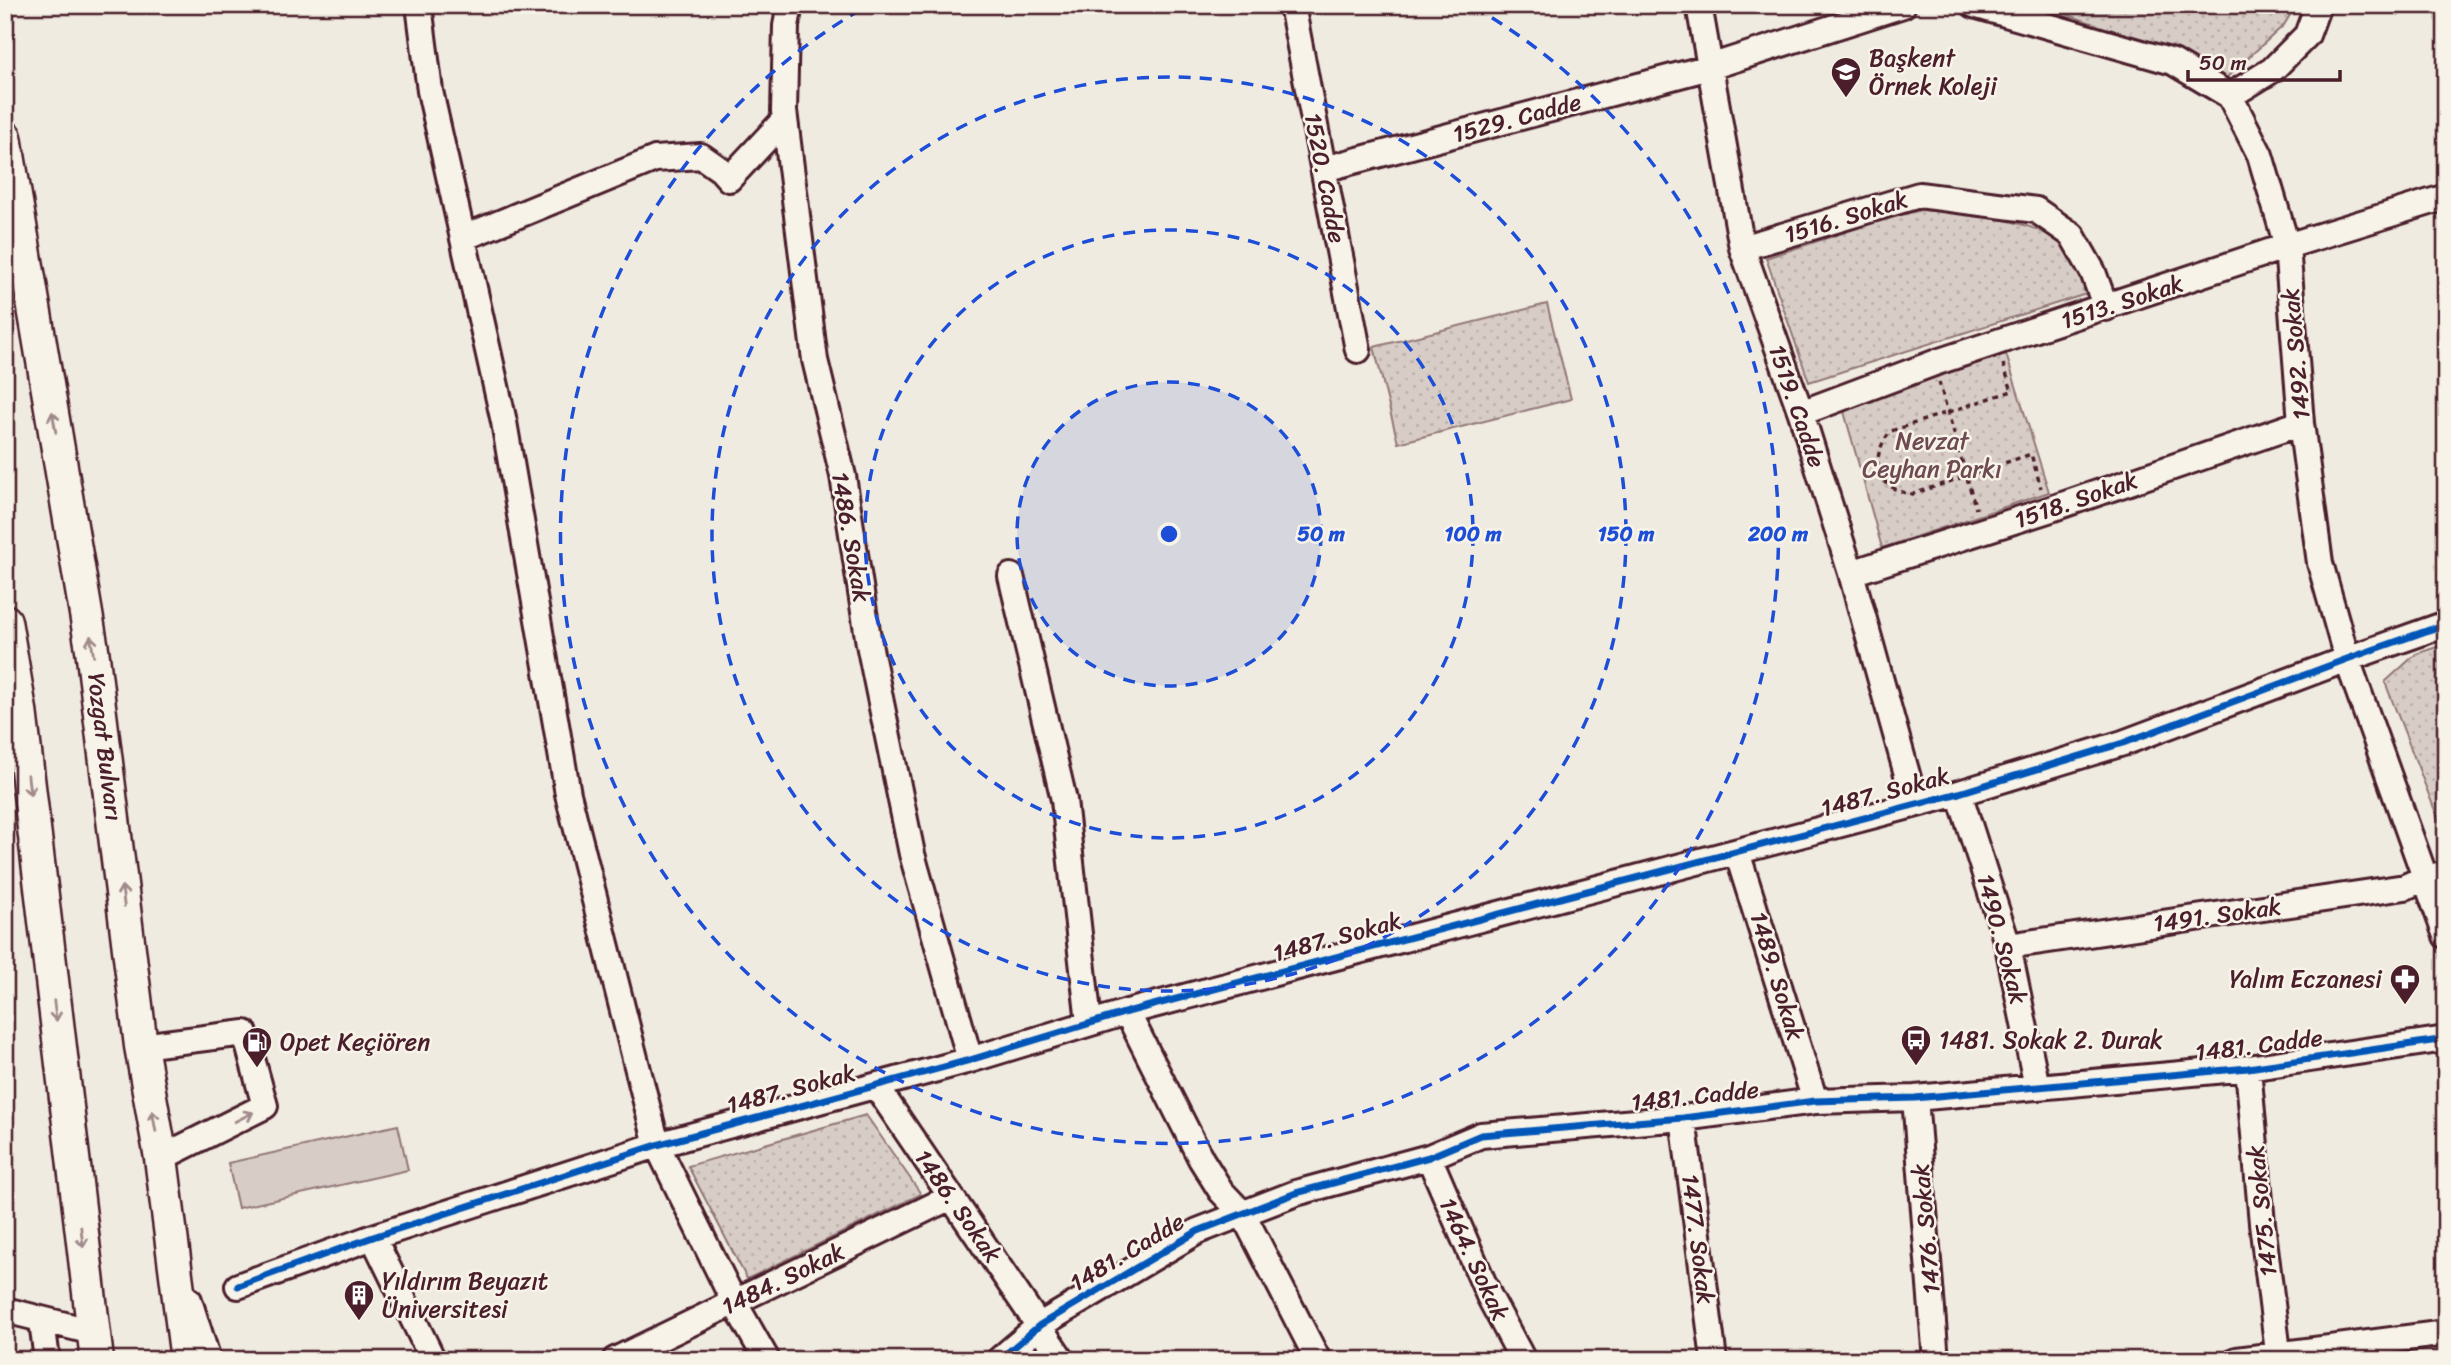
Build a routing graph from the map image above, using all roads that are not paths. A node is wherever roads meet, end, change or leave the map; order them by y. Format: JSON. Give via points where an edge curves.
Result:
{"nodes":[{"id":1,"x":419,"y":5,"type":"edge"},
{"id":2,"x":790,"y":5,"type":"edge"},
{"id":3,"x":1292,"y":5,"type":"edge"},
{"id":4,"x":1699,"y":5,"type":"edge"},
{"id":5,"x":1903,"y":5,"type":"edge"},
{"id":6,"x":1973,"y":5,"type":"edge"},
{"id":7,"x":2318,"y":5,"type":"edge"},
{"id":8,"x":1710,"y":67,"type":"junction"},
{"id":9,"x":2230,"y":96,"type":"junction"},
{"id":10,"x":785,"y":119,"type":"junction"},
{"id":11,"x":5,"y":137,"type":"edge"},
{"id":12,"x":1324,"y":169,"type":"junction"},
{"id":13,"x":2446,"y":197,"type":"edge"},
{"id":14,"x":463,"y":238,"type":"junction"},
{"id":15,"x":2287,"y":246,"type":"junction"},
{"id":16,"x":1742,"y":248,"type":"junction"},
{"id":17,"x":2106,"y":308,"type":"junction"},
{"id":18,"x":1358,"y":350,"type":"dead end"},
{"id":19,"x":1801,"y":413,"type":"junction"},
{"id":20,"x":2301,"y":423,"type":"junction"},
{"id":21,"x":1851,"y":573,"type":"junction"},
{"id":22,"x":1011,"y":576,"type":"dead end"},
{"id":23,"x":5,"y":621,"type":"edge"},
{"id":24,"x":2446,"y":624,"type":"edge"},
{"id":25,"x":2347,"y":659,"type":"junction"},
{"id":26,"x":13,"y":712,"type":"edge"},
{"id":27,"x":1959,"y":793,"type":"junction"},
{"id":28,"x":1916,"y":803,"type":"junction"},
{"id":29,"x":1737,"y":852,"type":"junction"},
{"id":30,"x":2435,"y":876,"type":"edge"},
{"id":31,"x":2446,"y":936,"type":"edge"},
{"id":32,"x":2008,"y":946,"type":"junction"},
{"id":33,"x":1127,"y":1012,"type":"junction"},
{"id":34,"x":1089,"y":1023,"type":"junction"},
{"id":35,"x":2446,"y":1039,"type":"edge"},
{"id":36,"x":142,"y":1046,"type":"junction"},
{"id":37,"x":970,"y":1060,"type":"junction"},
{"id":38,"x":2248,"y":1068,"type":"junction"},
{"id":39,"x":876,"y":1086,"type":"junction"},
{"id":40,"x":2037,"y":1087,"type":"junction"},
{"id":41,"x":1916,"y":1098,"type":"junction"},
{"id":42,"x":1815,"y":1101,"type":"junction"},
{"id":43,"x":1683,"y":1118,"type":"junction"},
{"id":44,"x":657,"y":1145,"type":"junction"},
{"id":45,"x":1429,"y":1157,"type":"junction"},
{"id":46,"x":161,"y":1158,"type":"junction"},
{"id":47,"x":951,"y":1197,"type":"junction"},
{"id":48,"x":1243,"y":1214,"type":"junction"},
{"id":49,"x":373,"y":1237,"type":"junction"},
{"id":50,"x":170,"y":1238,"type":"junction"},
{"id":51,"x":238,"y":1286,"type":"dead end"},
{"id":52,"x":734,"y":1302,"type":"junction"},
{"id":53,"x":5,"y":1310,"type":"edge"},
{"id":54,"x":42,"y":1321,"type":"junction"},
{"id":55,"x":1040,"y":1325,"type":"junction"},
{"id":56,"x":2446,"y":1332,"type":"edge"},
{"id":57,"x":95,"y":1346,"type":"edge"},
{"id":58,"x":2279,"y":1357,"type":"edge"},
{"id":59,"x":47,"y":1360,"type":"edge"},
{"id":60,"x":187,"y":1360,"type":"edge"},
{"id":61,"x":208,"y":1360,"type":"edge"},
{"id":62,"x":433,"y":1360,"type":"edge"},
{"id":63,"x":615,"y":1360,"type":"edge"},
{"id":64,"x":767,"y":1360,"type":"edge"},
{"id":65,"x":999,"y":1360,"type":"edge"},
{"id":66,"x":1062,"y":1360,"type":"edge"},
{"id":67,"x":1318,"y":1360,"type":"edge"},
{"id":68,"x":1523,"y":1360,"type":"edge"},
{"id":69,"x":1714,"y":1360,"type":"edge"},
{"id":70,"x":1936,"y":1360,"type":"edge"},
{"id":71,"x":2237,"y":1360,"type":"edge"}],
"edges":[{"from":1,"to":14,"type":"street","via":[[430,91]]},
{"from":2,"to":10,"type":"street","name":"1486. Sokak"},
{"from":3,"to":12,"type":"street","name":"1520. Cadde"},
{"from":4,"to":8,"type":"street","name":"1519. Cadde"},
{"from":5,"to":8,"type":"street"},
{"from":6,"to":9,"type":"street","via":[[2173,62]]},
{"from":7,"to":9,"type":"street","via":[[2307,35],[2272,70]]},
{"from":8,"to":12,"type":"street","name":"1529. Cadde"},
{"from":8,"to":16,"type":"street","name":"1519. Cadde"},
{"from":9,"to":15,"type":"street","name":"1492. Sokak","via":[[2260,155]]},
{"from":10,"to":14,"type":"street","via":[[729,179],[701,156],[655,159]]},
{"from":10,"to":37,"type":"street","name":"1486. Sokak","via":[[815,360],[842,477],[869,644],[912,854]]},
{"from":36,"to":11,"type":"main road","name":"Yozgat Bulvarı","one_way":true,"via":[[92,649]]},
{"from":12,"to":18,"type":"street","name":"1520. Cadde"},
{"from":13,"to":15,"type":"street","name":"1513. Sokak"},
{"from":14,"to":44,"type":"street","via":[[503,422],[568,794]]},
{"from":15,"to":17,"type":"street","name":"1513. Sokak"},
{"from":15,"to":20,"type":"street","name":"1492. Sokak"},
{"from":16,"to":17,"type":"street","name":"1516. Sokak","via":[[1919,195],[2036,209],[2072,234]]},
{"from":16,"to":19,"type":"street","name":"1519. Cadde"},
{"from":17,"to":19,"type":"street","name":"1513. Sokak","via":[[1937,362]]},
{"from":19,"to":21,"type":"street","name":"1519. Cadde"},
{"from":20,"to":21,"type":"street","name":"1518. Sokak"},
{"from":20,"to":25,"type":"street","name":"1492. Sokak","via":[[2320,563]]},
{"from":21,"to":28,"type":"street","name":"1519. Cadde"},
{"from":22,"to":34,"type":"street","via":[[1064,800]]},
{"from":23,"to":26,"type":"main road"},
{"from":24,"to":25,"type":"street","name":"1487. Sokak"},
{"from":25,"to":27,"type":"street","name":"1487. Sokak","via":[[2123,743]]},
{"from":25,"to":30,"type":"street","name":"1492. Sokak"},
{"from":26,"to":57,"type":"main road","one_way":true},
{"from":27,"to":28,"type":"street","name":"1487. Sokak"},
{"from":27,"to":32,"type":"street","name":"1490. Sokak"},
{"from":28,"to":29,"type":"street","name":"1487. Sokak"},
{"from":29,"to":33,"type":"street","name":"1487. Sokak"},
{"from":29,"to":42,"type":"street","name":"1489. Sokak"},
{"from":30,"to":31,"type":"street","name":"1492. Sokak"},
{"from":30,"to":32,"type":"street","name":"1491. Sokak","via":[[2405,887]]},
{"from":32,"to":40,"type":"street","name":"1490. Sokak"},
{"from":33,"to":34,"type":"street","name":"1487. Sokak"},
{"from":33,"to":48,"type":"street","via":[[1201,1159],[1221,1191]]},
{"from":34,"to":37,"type":"street","name":"1487. Sokak"},
{"from":35,"to":38,"type":"street","name":"1481. Cadde"},
{"from":46,"to":36,"type":"main road","name":"Yozgat Bulvarı","one_way":true},
{"from":46,"to":36,"type":"street","one_way":true,"via":[[265,1106],[245,1034]]},
{"from":37,"to":39,"type":"street","name":"1487. Sokak"},
{"from":38,"to":40,"type":"street","name":"1481. Cadde"},
{"from":38,"to":58,"type":"street","name":"1475. Sokak"},
{"from":39,"to":44,"type":"street","name":"1487. Sokak"},
{"from":39,"to":47,"type":"street","name":"1486. Sokak"},
{"from":40,"to":41,"type":"street","name":"1481. Cadde"},
{"from":41,"to":42,"type":"street","name":"1481. Cadde"},
{"from":41,"to":70,"type":"street","name":"1476. Sokak"},
{"from":42,"to":43,"type":"street","name":"1481. Cadde"},
{"from":43,"to":45,"type":"street","name":"1481. Cadde","via":[[1481,1135]]},
{"from":43,"to":69,"type":"street","name":"1477. Sokak"},
{"from":44,"to":49,"type":"street","name":"1487. Sokak"},
{"from":44,"to":52,"type":"street"},
{"from":45,"to":48,"type":"street","name":"1481. Cadde","via":[[1297,1193]]},
{"from":45,"to":68,"type":"street","name":"1464. Sokak","via":[[1489,1296]]},
{"from":46,"to":50,"type":"main road","name":"Yozgat Bulvarı"},
{"from":47,"to":52,"type":"street","name":"1484. Sokak"},
{"from":47,"to":55,"type":"street","name":"1486. Sokak"},
{"from":48,"to":55,"type":"street","name":"1481. Cadde","via":[[1198,1231]]},
{"from":48,"to":67,"type":"street"},
{"from":49,"to":51,"type":"street","name":"1487. Sokak"},
{"from":49,"to":62,"type":"street"},
{"from":50,"to":60,"type":"main road","name":"Yozgat Bulvarı"},
{"from":50,"to":61,"type":"street"},
{"from":52,"to":63,"type":"street","name":"1484. Sokak"},
{"from":52,"to":64,"type":"street"},
{"from":53,"to":54,"type":"street"},
{"from":54,"to":57,"type":"street"},
{"from":54,"to":59,"type":"street"},
{"from":55,"to":65,"type":"street","name":"1481. Cadde"},
{"from":55,"to":66,"type":"street","name":"1486. Sokak"},
{"from":56,"to":58,"type":"street"},
{"from":58,"to":71,"type":"street"}]}
